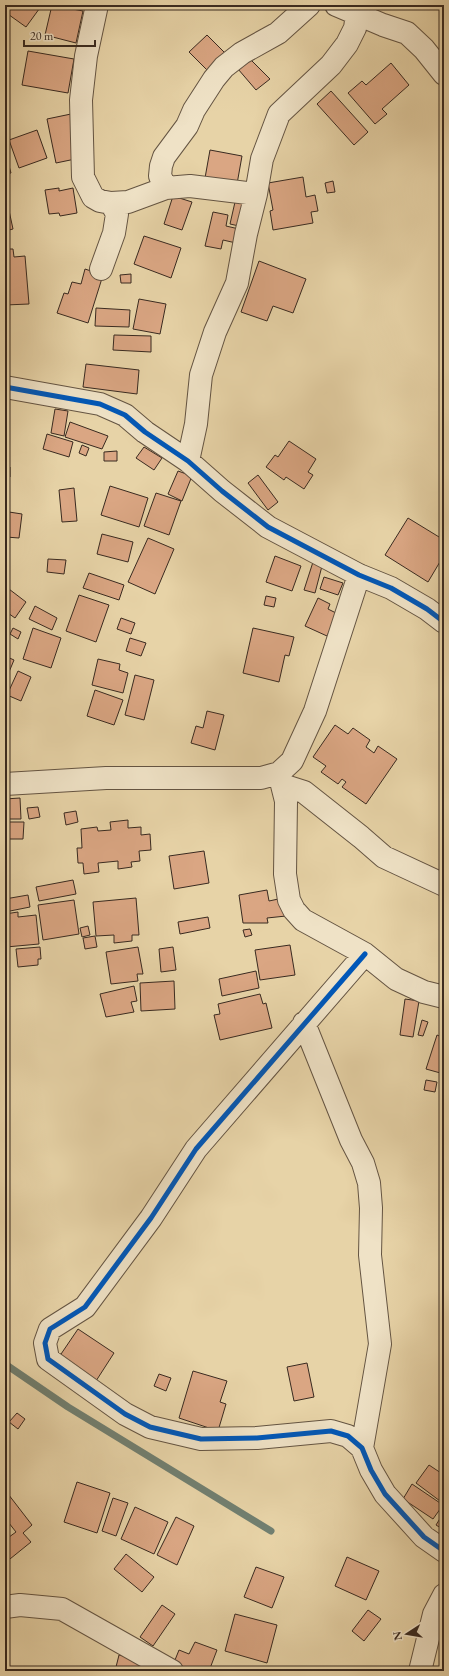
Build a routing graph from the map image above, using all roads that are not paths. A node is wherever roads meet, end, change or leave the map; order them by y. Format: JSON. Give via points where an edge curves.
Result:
{"nodes":[{"id":1,"x":97,"y":5,"type":"edge"},
{"id":2,"x":309,"y":5,"type":"edge"},
{"id":3,"x":336,"y":5,"type":"edge"},
{"id":4,"x":358,"y":14,"type":"junction"},
{"id":5,"x":444,"y":74,"type":"edge"},
{"id":6,"x":166,"y":188,"type":"junction"},
{"id":7,"x":256,"y":194,"type":"junction"},
{"id":8,"x":111,"y":203,"type":"junction"},
{"id":9,"x":101,"y":269,"type":"dead end"},
{"id":10,"x":5,"y":387,"type":"edge"},
{"id":11,"x":188,"y":461,"type":"junction"},
{"id":12,"x":359,"y":575,"type":"junction"},
{"id":13,"x":444,"y":621,"type":"edge"},
{"id":14,"x":280,"y":779,"type":"junction"},
{"id":15,"x":5,"y":784,"type":"edge"},
{"id":16,"x":444,"y":885,"type":"edge"},
{"id":17,"x":365,"y":954,"type":"junction"},
{"id":18,"x":444,"y":996,"type":"edge"},
{"id":19,"x":304,"y":1023,"type":"junction"},
{"id":20,"x":362,"y":1448,"type":"junction"},
{"id":21,"x":444,"y":1551,"type":"edge"},
{"id":22,"x":444,"y":1594,"type":"edge"},
{"id":23,"x":5,"y":1607,"type":"edge"},
{"id":24,"x":172,"y":1671,"type":"edge"},
{"id":25,"x":420,"y":1671,"type":"edge"}],
"edges":[{"from":1,"to":8,"type":"street","via":[[86,56],[81,100],[82,164],[83,178],[93,197],[100,202]]},
{"from":2,"to":6,"type":"street","via":[[278,33],[224,67],[214,79],[187,126],[164,157],[160,176]]},
{"from":3,"to":4,"type":"street"},
{"from":4,"to":5,"type":"street","via":[[408,33]]},
{"from":4,"to":7,"type":"street","via":[[355,28],[347,44],[331,65],[279,114],[262,159]]},
{"from":6,"to":7,"type":"street","via":[[190,186]]},
{"from":6,"to":8,"type":"street","via":[[128,202]]},
{"from":7,"to":11,"type":"street","via":[[237,283],[215,332],[201,375],[196,424]]},
{"from":8,"to":9,"type":"street","via":[[117,214],[114,233]]},
{"from":10,"to":11,"type":"street","via":[[100,404],[125,415]]},
{"from":11,"to":12,"type":"street","via":[[268,527]]},
{"from":12,"to":13,"type":"street","via":[[391,588]]},
{"from":12,"to":14,"type":"street","via":[[314,711],[292,761]]},
{"from":14,"to":15,"type":"street","via":[[106,778]]},
{"from":14,"to":16,"type":"street","via":[[304,792],[384,858]]},
{"from":14,"to":17,"type":"street","via":[[286,801],[285,874],[289,900],[303,920]]},
{"from":17,"to":18,"type":"street","via":[[396,979],[424,992]]},
{"from":17,"to":19,"type":"street"},
{"from":19,"to":20,"type":"street","via":[[369,1183],[370,1255],[380,1344]]},
{"from":19,"to":20,"type":"street","via":[[196,1149],[151,1218],[85,1307],[50,1329],[45,1343],[48,1359],[124,1414],[150,1427],[201,1439],[257,1438],[331,1431],[348,1436]]},
{"from":20,"to":21,"type":"street","via":[[385,1494],[424,1537]]},
{"from":22,"to":25,"type":"street","via":[[434,1614]]},
{"from":23,"to":24,"type":"street","via":[[20,1605],[62,1609]]}]}
